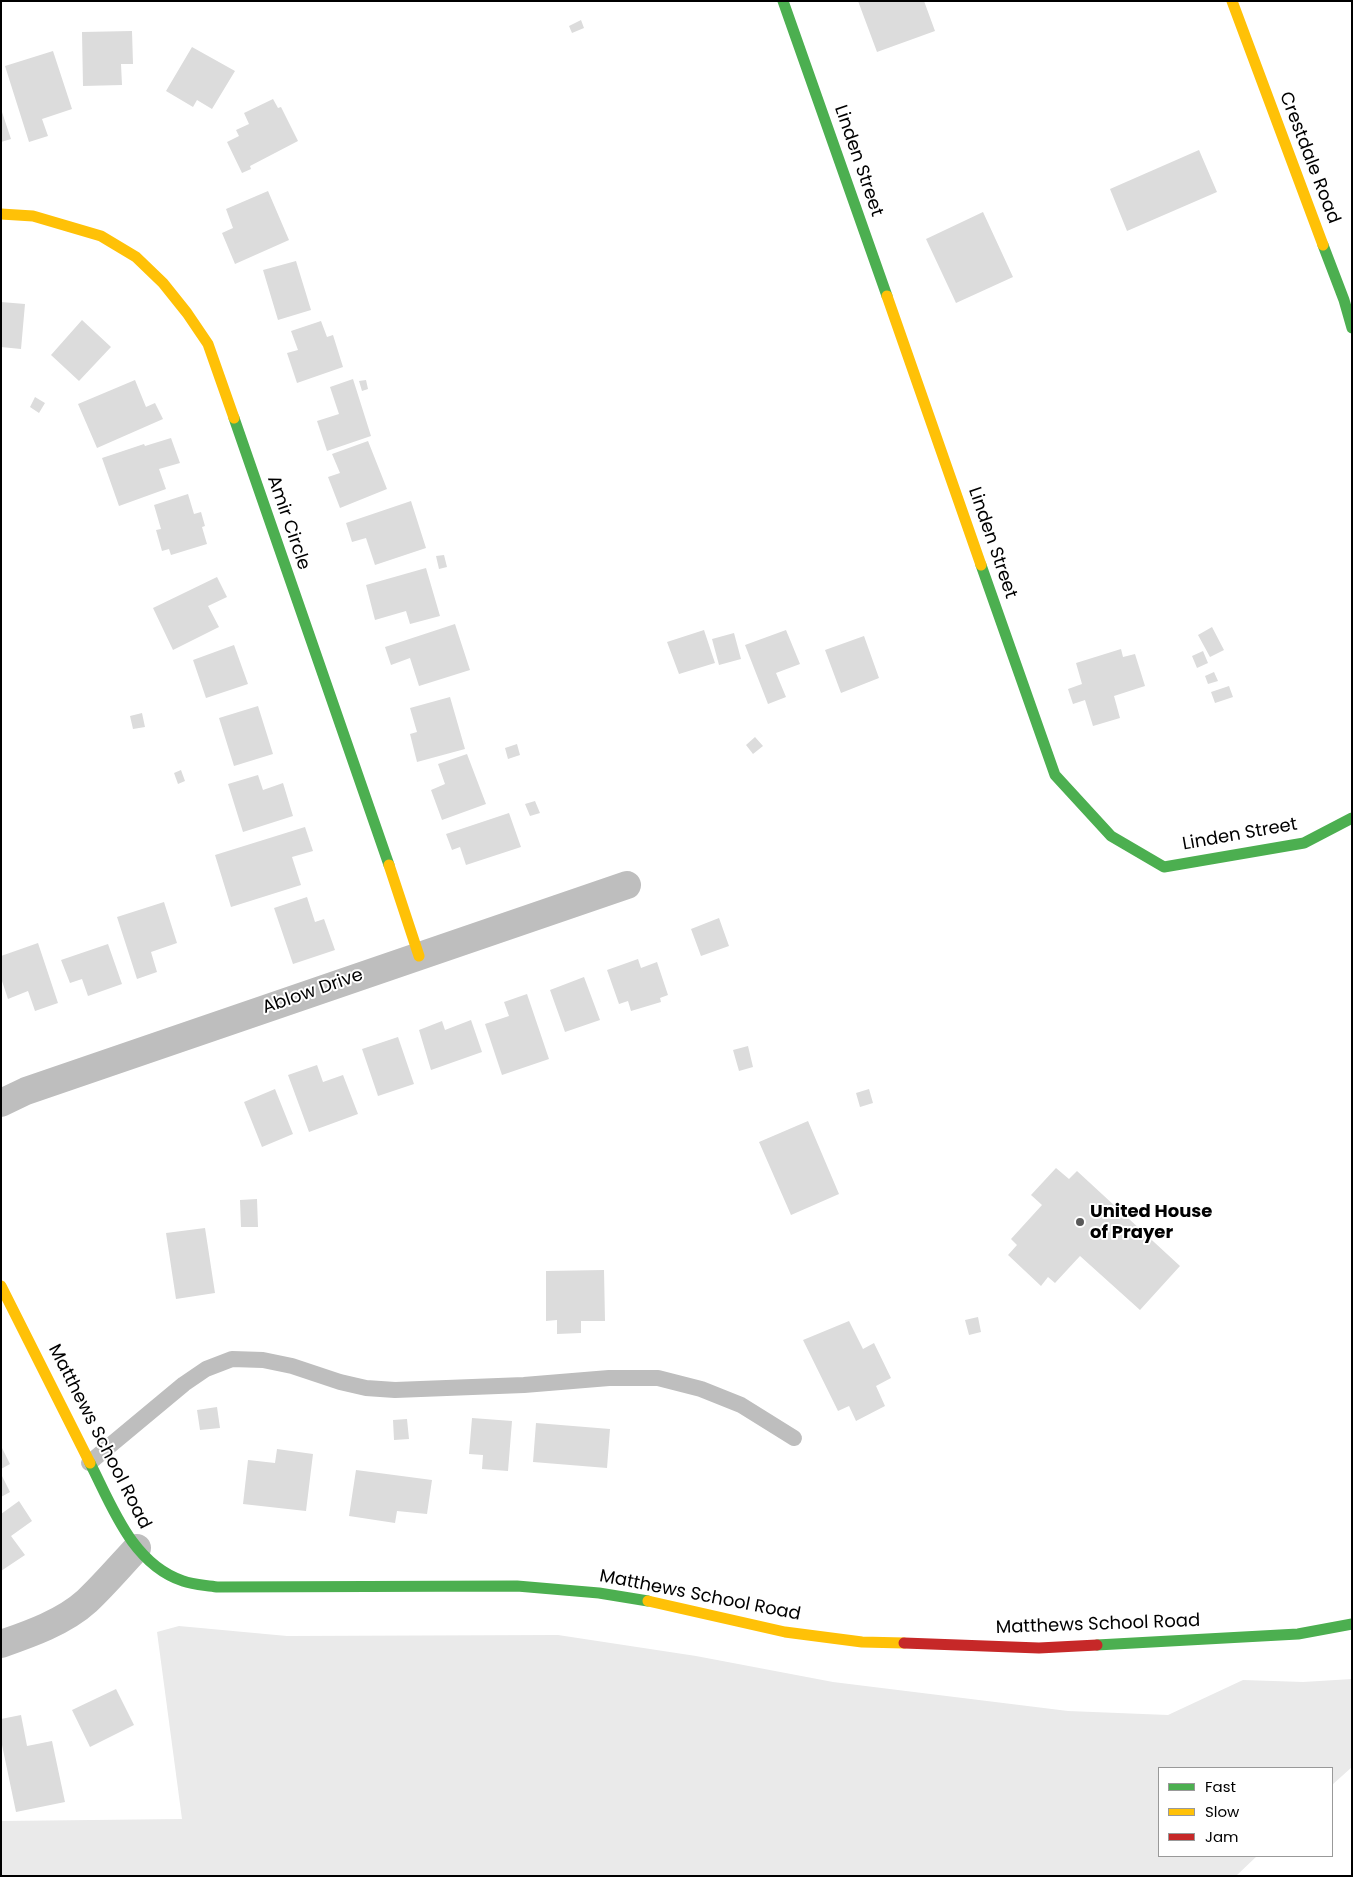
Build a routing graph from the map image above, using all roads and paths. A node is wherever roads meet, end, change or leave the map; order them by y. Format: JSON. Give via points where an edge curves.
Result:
{"nodes":[{"id":1,"x":783,"y":1,"type":"edge"},
{"id":2,"x":1232,"y":1,"type":"edge"},
{"id":3,"x":1,"y":214,"type":"edge"},
{"id":4,"x":1352,"y":328,"type":"edge"},
{"id":5,"x":1352,"y":818,"type":"edge"},
{"id":6,"x":627,"y":885,"type":"dead end"},
{"id":7,"x":418,"y":956,"type":"junction"},
{"id":8,"x":1,"y":1103,"type":"edge"},
{"id":9,"x":1,"y":1286,"type":"edge"},
{"id":10,"x":794,"y":1438,"type":"dead end"},
{"id":11,"x":90,"y":1463,"type":"junction"},
{"id":12,"x":138,"y":1548,"type":"junction"},
{"id":13,"x":1352,"y":1624,"type":"edge"},
{"id":14,"x":1,"y":1644,"type":"edge"}],
"edges":[{"from":1,"to":5,"type":"street","name":"Linden Street","via":[[1055,776],[1110,836],[1164,867],[1304,843]]},
{"from":2,"to":4,"type":"street","name":"Crestdale Road"},
{"from":3,"to":7,"type":"street","name":"Amir Circle","via":[[33,216],[101,236],[136,257],[163,283],[208,344]]},
{"from":6,"to":7,"type":"street","name":"Ablow Drive"},
{"from":7,"to":8,"type":"street","name":"Ablow Drive","via":[[26,1091]]},
{"from":9,"to":11,"type":"street","name":"Matthews School Road"},
{"from":10,"to":11,"type":"lane","via":[[741,1405],[701,1389],[658,1378],[395,1390],[366,1388],[263,1360],[232,1359],[206,1369],[184,1384]]},
{"from":11,"to":12,"type":"street","name":"Matthews School Road","via":[[124,1530]]},
{"from":12,"to":13,"type":"street","name":"Matthews School Road","via":[[169,1576],[217,1587],[517,1586],[599,1593],[785,1632],[862,1642],[1039,1648],[1298,1634]]},
{"from":12,"to":14,"type":"street","via":[[86,1602],[31,1634]]}]}
